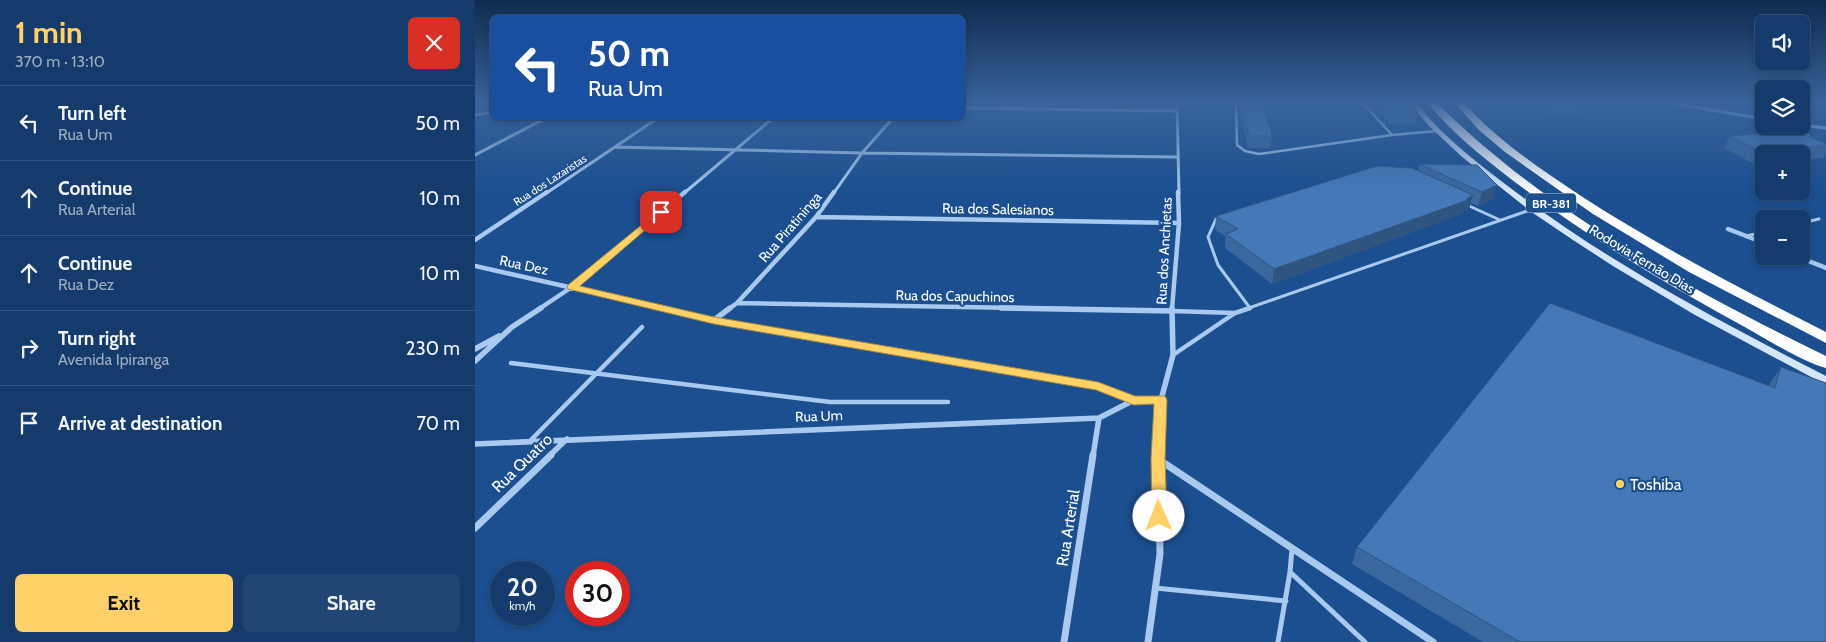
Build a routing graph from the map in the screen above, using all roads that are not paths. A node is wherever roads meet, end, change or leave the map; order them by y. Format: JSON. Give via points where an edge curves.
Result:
{"nodes":[{"id":1,"x":519,"y":132,"type":"edge"},
{"id":2,"x":637,"y":132,"type":"edge"},
{"id":3,"x":756,"y":132,"type":"edge"},
{"id":4,"x":881,"y":132,"type":"edge"},
{"id":5,"x":1177,"y":132,"type":"edge"},
{"id":6,"x":1236,"y":132,"type":"edge"},
{"id":7,"x":1388,"y":132,"type":"edge"},
{"id":8,"x":1426,"y":132,"type":"edge"},
{"id":9,"x":1438,"y":132,"type":"edge"},
{"id":10,"x":1461,"y":132,"type":"edge"},
{"id":11,"x":1487,"y":132,"type":"edge"},
{"id":12,"x":1391,"y":135,"type":"junction"},
{"id":13,"x":1806,"y":135,"type":"edge"},
{"id":14,"x":1811,"y":138,"type":"edge"},
{"id":15,"x":615,"y":147,"type":"junction"},
{"id":16,"x":736,"y":148,"type":"junction"},
{"id":17,"x":862,"y":153,"type":"junction"},
{"id":18,"x":475,"y":155,"type":"edge"},
{"id":19,"x":1177,"y":157,"type":"junction"},
{"id":20,"x":1464,"y":203,"type":"edge"},
{"id":21,"x":1533,"y":209,"type":"junction"},
{"id":22,"x":1225,"y":216,"type":"edge"},
{"id":23,"x":816,"y":217,"type":"junction"},
{"id":24,"x":1819,"y":219,"type":"dead end"},
{"id":25,"x":1499,"y":220,"type":"junction"},
{"id":26,"x":1810,"y":221,"type":"edge"},
{"id":27,"x":1179,"y":223,"type":"junction"},
{"id":28,"x":1728,"y":229,"type":"dead end"},
{"id":29,"x":1755,"y":234,"type":"edge"},
{"id":30,"x":1746,"y":236,"type":"junction"},
{"id":31,"x":475,"y":240,"type":"edge"},
{"id":32,"x":1755,"y":240,"type":"edge"},
{"id":33,"x":1810,"y":261,"type":"edge"},
{"id":34,"x":475,"y":266,"type":"edge"},
{"id":35,"x":1826,"y":268,"type":"edge"},
{"id":36,"x":1707,"y":278,"type":"junction"},
{"id":37,"x":572,"y":287,"type":"junction"},
{"id":38,"x":737,"y":303,"type":"junction"},
{"id":39,"x":1250,"y":308,"type":"junction"},
{"id":40,"x":1172,"y":311,"type":"junction"},
{"id":41,"x":1235,"y":313,"type":"junction"},
{"id":42,"x":714,"y":320,"type":"junction"},
{"id":43,"x":641,"y":326,"type":"dead end"},
{"id":44,"x":512,"y":327,"type":"junction"},
{"id":45,"x":1826,"y":329,"type":"edge"},
{"id":46,"x":1826,"y":338,"type":"edge"},
{"id":47,"x":475,"y":349,"type":"edge"},
{"id":48,"x":1173,"y":355,"type":"junction"},
{"id":49,"x":475,"y":361,"type":"edge"},
{"id":50,"x":511,"y":362,"type":"dead end"},
{"id":51,"x":1826,"y":364,"type":"edge"},
{"id":52,"x":597,"y":373,"type":"junction"},
{"id":53,"x":1826,"y":381,"type":"edge"},
{"id":54,"x":1134,"y":400,"type":"junction"},
{"id":55,"x":1161,"y":400,"type":"junction"},
{"id":56,"x":948,"y":402,"type":"dead end"},
{"id":57,"x":1099,"y":418,"type":"junction"},
{"id":58,"x":567,"y":439,"type":"junction"},
{"id":59,"x":531,"y":440,"type":"junction"},
{"id":60,"x":475,"y":444,"type":"edge"},
{"id":61,"x":1158,"y":459,"type":"junction"},
{"id":62,"x":475,"y":528,"type":"edge"},
{"id":63,"x":1292,"y":549,"type":"junction"},
{"id":64,"x":1290,"y":572,"type":"junction"},
{"id":65,"x":1155,"y":588,"type":"junction"},
{"id":66,"x":1286,"y":600,"type":"junction"},
{"id":67,"x":1064,"y":642,"type":"edge"},
{"id":68,"x":1148,"y":642,"type":"edge"},
{"id":69,"x":1278,"y":642,"type":"edge"},
{"id":70,"x":1365,"y":642,"type":"edge"},
{"id":71,"x":1433,"y":642,"type":"edge"}],
"edges":[{"from":1,"to":18,"type":"street"},
{"from":2,"to":15,"type":"street","name":"Rua dos Lazaristas"},
{"from":3,"to":16,"type":"street"},
{"from":4,"to":17,"type":"street","name":"Rua Piratininga"},
{"from":5,"to":19,"type":"street","name":"Rua dos Anchietas"},
{"from":6,"to":12,"type":"lane","via":[[1237,145],[1245,151],[1259,154]]},
{"from":7,"to":12,"type":"lane"},
{"from":8,"to":12,"type":"lane"},
{"from":9,"to":21,"type":"street","name":"Rodovia Fernão Dias","number":"BR-381"},
{"from":10,"to":51,"type":"highway","name":"Rodovia Fernão Dias","number":"BR-381","via":[[1507,172],[1683,287]]},
{"from":11,"to":36,"type":"highway","name":"Rodovia Fernão Dias","number":"BR-381","via":[[1534,169]]},
{"from":13,"to":14,"type":"street"},
{"from":15,"to":16,"type":"street"},
{"from":15,"to":31,"type":"street","name":"Rua dos Lazaristas"},
{"from":16,"to":17,"type":"street"},
{"from":16,"to":37,"type":"street"},
{"from":17,"to":19,"type":"street"},
{"from":17,"to":23,"type":"street","name":"Rua Piratininga"},
{"from":19,"to":27,"type":"street","name":"Rua dos Anchietas"},
{"from":20,"to":25,"type":"lane"},
{"from":21,"to":25,"type":"lane"},
{"from":21,"to":53,"type":"street","name":"Rodovia Fernão Dias","number":"BR-381","via":[[1654,286]]},
{"from":22,"to":39,"type":"lane","via":[[1216,219],[1209,237],[1218,265]]},
{"from":23,"to":27,"type":"street","name":"Rua dos Salesianos"},
{"from":23,"to":38,"type":"street","name":"Rua Piratininga"},
{"from":24,"to":26,"type":"lane"},
{"from":25,"to":39,"type":"lane"},
{"from":27,"to":40,"type":"street","name":"Rua dos Anchietas"},
{"from":28,"to":30,"type":"street"},
{"from":29,"to":30,"type":"lane"},
{"from":30,"to":32,"type":"street"},
{"from":33,"to":35,"type":"street"},
{"from":34,"to":37,"type":"street","name":"Rua Dez"},
{"from":36,"to":45,"type":"highway"},
{"from":36,"to":46,"type":"highway","name":"Rodovia Fernão Dias","number":"BR-381"},
{"from":37,"to":42,"type":"street","name":"Rua Dez"},
{"from":37,"to":44,"type":"street"},
{"from":38,"to":40,"type":"street","name":"Rua dos Capuchinos"},
{"from":38,"to":42,"type":"street","name":"Rua Piratininga"},
{"from":39,"to":41,"type":"lane"},
{"from":40,"to":41,"type":"lane"},
{"from":40,"to":48,"type":"street","name":"Rua dos Anchietas"},
{"from":41,"to":48,"type":"lane"},
{"from":42,"to":54,"type":"street","name":"Rua Dez","via":[[1098,386]]},
{"from":43,"to":52,"type":"lane"},
{"from":44,"to":47,"type":"street"},
{"from":44,"to":49,"type":"street"},
{"from":48,"to":55,"type":"street","name":"Rua dos Anchietas"},
{"from":50,"to":52,"type":"lane"},
{"from":52,"to":56,"type":"lane","via":[[830,402]]},
{"from":52,"to":59,"type":"lane"},
{"from":54,"to":55,"type":"street","name":"Rua Um"},
{"from":54,"to":57,"type":"street","name":"Rua Um"},
{"from":55,"to":61,"type":"street"},
{"from":57,"to":58,"type":"street","name":"Rua Um"},
{"from":57,"to":67,"type":"street","name":"Rua Arterial"},
{"from":58,"to":59,"type":"street","name":"Rua Um"},
{"from":58,"to":62,"type":"street","name":"Rua Quatro"},
{"from":59,"to":60,"type":"street","name":"Rua Um"},
{"from":61,"to":63,"type":"street"},
{"from":61,"to":65,"type":"street","via":[[1160,554]]},
{"from":63,"to":64,"type":"lane"},
{"from":63,"to":71,"type":"street"},
{"from":64,"to":66,"type":"lane"},
{"from":64,"to":70,"type":"lane"},
{"from":65,"to":66,"type":"lane"},
{"from":65,"to":68,"type":"street"},
{"from":66,"to":69,"type":"lane"}]}
